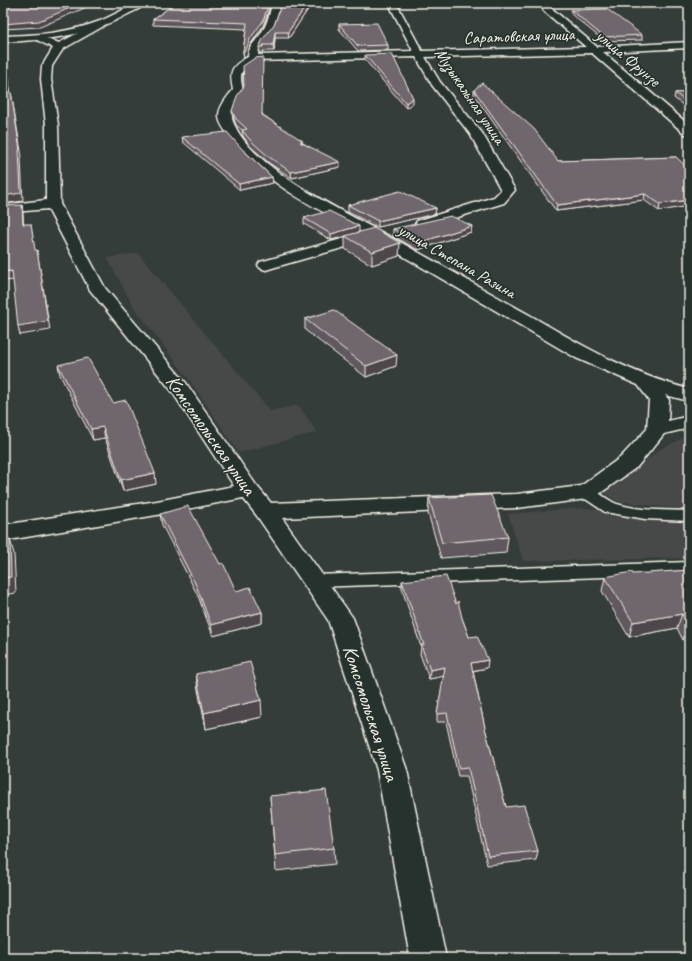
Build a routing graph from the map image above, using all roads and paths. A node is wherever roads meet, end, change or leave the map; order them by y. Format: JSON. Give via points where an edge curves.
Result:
{"nodes":[{"id":1,"x":142,"y":3,"type":"edge"},
{"id":2,"x":276,"y":3,"type":"edge"},
{"id":3,"x":395,"y":8,"type":"dead end"},
{"id":4,"x":547,"y":9,"type":"dead end"},
{"id":5,"x":99,"y":24,"type":"junction"},
{"id":6,"x":38,"y":38,"type":"junction"},
{"id":7,"x":3,"y":40,"type":"edge"},
{"id":8,"x":689,"y":45,"type":"edge"},
{"id":9,"x":58,"y":47,"type":"junction"},
{"id":10,"x":594,"y":50,"type":"junction"},
{"id":11,"x":420,"y":54,"type":"junction"},
{"id":12,"x":253,"y":58,"type":"junction"},
{"id":13,"x":689,"y":131,"type":"edge"},
{"id":14,"x":53,"y":204,"type":"junction"},
{"id":15,"x":3,"y":209,"type":"edge"},
{"id":16,"x":407,"y":227,"type":"edge"},
{"id":17,"x":391,"y":231,"type":"dead end"},
{"id":18,"x":376,"y":234,"type":"junction"},
{"id":19,"x":266,"y":265,"type":"dead end"},
{"id":20,"x":645,"y":381,"type":"junction"},
{"id":21,"x":689,"y":395,"type":"edge"},
{"id":22,"x":689,"y":422,"type":"edge"},
{"id":23,"x":657,"y":430,"type":"junction"},
{"id":24,"x":248,"y":490,"type":"junction"},
{"id":25,"x":587,"y":492,"type":"junction"},
{"id":26,"x":265,"y":511,"type":"junction"},
{"id":27,"x":689,"y":516,"type":"edge"},
{"id":28,"x":3,"y":533,"type":"edge"},
{"id":29,"x":689,"y":568,"type":"edge"},
{"id":30,"x":315,"y":581,"type":"junction"},
{"id":31,"x":428,"y":958,"type":"edge"}],
"edges":[{"from":1,"to":5,"type":"street"},
{"from":2,"to":12,"type":"street","via":[[273,21],[252,49]]},
{"from":3,"to":11,"type":"street","name":"Музыкальная улица"},
{"from":4,"to":10,"type":"street","name":"улица Фрунзе"},
{"from":5,"to":6,"type":"street","via":[[76,32]]},
{"from":5,"to":9,"type":"street"},
{"from":6,"to":7,"type":"street"},
{"from":6,"to":9,"type":"street"},
{"from":8,"to":10,"type":"street","name":"Саратовская улица"},
{"from":9,"to":14,"type":"street","name":"Комсомольская улица","via":[[47,66],[46,79],[52,125]]},
{"from":10,"to":11,"type":"street","name":"Саратовская улица"},
{"from":10,"to":13,"type":"street","name":"улица Фрунзе"},
{"from":11,"to":12,"type":"street","name":"Саратовская улица"},
{"from":11,"to":16,"type":"street","name":"Музыкальная улица","via":[[436,83],[476,133],[508,190],[499,200],[438,220]]},
{"from":12,"to":18,"type":"street","name":"улица Степана Разина","via":[[238,67],[234,75],[238,90],[230,101],[225,116],[230,129],[245,150],[263,166],[311,200]]},
{"from":14,"to":15,"type":"street"},
{"from":14,"to":24,"type":"street","name":"Комсомольская улица","via":[[98,290],[179,387]]},
{"from":17,"to":18,"type":"street"},
{"from":18,"to":19,"type":"street"},
{"from":18,"to":20,"type":"street","name":"улица Степана Разина","via":[[583,354]]},
{"from":20,"to":21,"type":"street","name":"улица Степана Разина"},
{"from":20,"to":23,"type":"street","via":[[659,400]]},
{"from":22,"to":23,"type":"street"},
{"from":23,"to":25,"type":"street","via":[[629,462]]},
{"from":24,"to":26,"type":"street","name":"Комсомольская улица"},
{"from":24,"to":28,"type":"street"},
{"from":25,"to":26,"type":"street","via":[[517,501]]},
{"from":25,"to":27,"type":"lane","via":[[611,508],[645,514]]},
{"from":26,"to":30,"type":"street","name":"Комсомольская улица"},
{"from":29,"to":30,"type":"lane"},
{"from":30,"to":31,"type":"street","name":"Комсомольская улица","via":[[340,618],[392,770]]}]}
